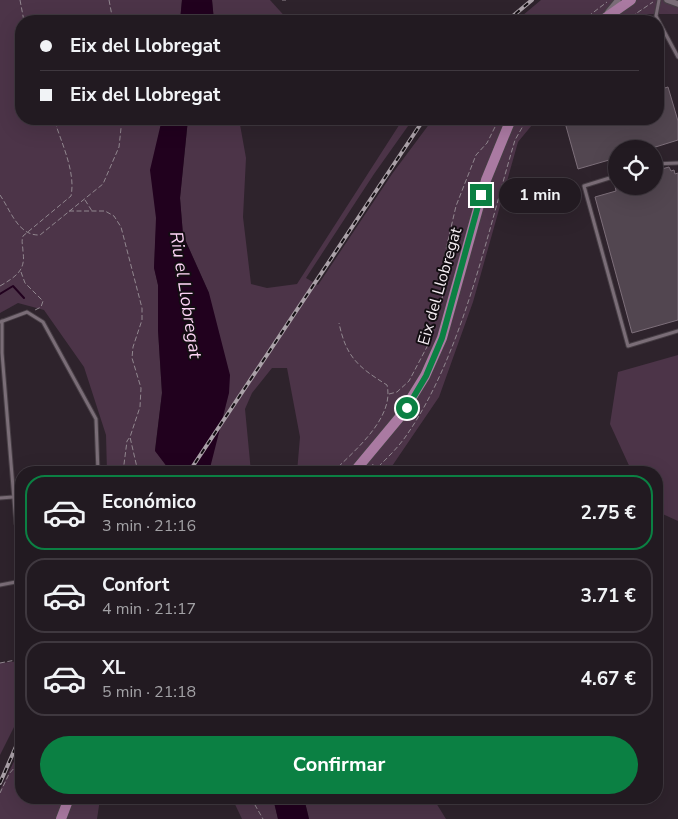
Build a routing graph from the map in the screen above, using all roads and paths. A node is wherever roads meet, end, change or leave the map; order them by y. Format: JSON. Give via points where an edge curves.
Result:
{"nodes":[{"id":1,"x":20,"y":0,"type":"edge"},
{"id":2,"x":110,"y":0,"type":"edge"},
{"id":3,"x":282,"y":0,"type":"edge"},
{"id":4,"x":286,"y":0,"type":"edge"},
{"id":5,"x":610,"y":0,"type":"edge"},
{"id":6,"x":618,"y":0,"type":"edge"},
{"id":7,"x":632,"y":0,"type":"edge"},
{"id":8,"x":657,"y":0,"type":"edge"},
{"id":9,"x":667,"y":0,"type":"edge"},
{"id":10,"x":678,"y":4,"type":"edge"},
{"id":11,"x":23,"y":15,"type":"edge"},
{"id":12,"x":112,"y":15,"type":"edge"},
{"id":13,"x":590,"y":15,"type":"edge"},
{"id":14,"x":607,"y":15,"type":"edge"},
{"id":15,"x":611,"y":15,"type":"edge"},
{"id":16,"x":634,"y":15,"type":"edge"},
{"id":17,"x":656,"y":15,"type":"edge"},
{"id":18,"x":664,"y":31,"type":"edge"},
{"id":19,"x":678,"y":57,"type":"edge"},
{"id":20,"x":56,"y":125,"type":"edge"},
{"id":21,"x":121,"y":125,"type":"edge"},
{"id":22,"x":497,"y":125,"type":"edge"},
{"id":23,"x":509,"y":125,"type":"edge"},
{"id":24,"x":678,"y":163,"type":"edge"},
{"id":25,"x":663,"y":164,"type":"edge"},
{"id":26,"x":608,"y":178,"type":"edge"},
{"id":27,"x":0,"y":194,"type":"edge"},
{"id":28,"x":84,"y":199,"type":"junction"},
{"id":29,"x":69,"y":211,"type":"junction"},
{"id":30,"x":92,"y":212,"type":"junction"},
{"id":31,"x":25,"y":233,"type":"junction"},
{"id":32,"x":21,"y":271,"type":"junction"},
{"id":33,"x":0,"y":286,"type":"edge"},
{"id":34,"x":27,"y":312,"type":"junction"},
{"id":35,"x":1,"y":322,"type":"edge"},
{"id":36,"x":339,"y":323,"type":"dead end"},
{"id":37,"x":678,"y":331,"type":"edge"},
{"id":38,"x":389,"y":394,"type":"junction"},
{"id":39,"x":130,"y":437,"type":"junction"},
{"id":40,"x":98,"y":466,"type":"edge"},
{"id":41,"x":124,"y":466,"type":"edge"},
{"id":42,"x":137,"y":466,"type":"edge"},
{"id":43,"x":339,"y":466,"type":"edge"},
{"id":44,"x":359,"y":466,"type":"edge"},
{"id":45,"x":13,"y":497,"type":"junction"},
{"id":46,"x":0,"y":498,"type":"edge"},
{"id":47,"x":15,"y":515,"type":"edge"},
{"id":48,"x":15,"y":582,"type":"edge"},
{"id":49,"x":0,"y":584,"type":"edge"},
{"id":50,"x":15,"y":660,"type":"edge"},
{"id":51,"x":0,"y":663,"type":"edge"},
{"id":52,"x":15,"y":767,"type":"edge"},
{"id":53,"x":0,"y":793,"type":"edge"},
{"id":54,"x":67,"y":804,"type":"edge"},
{"id":55,"x":254,"y":804,"type":"edge"},
{"id":56,"x":61,"y":819,"type":"edge"},
{"id":57,"x":263,"y":819,"type":"edge"}],
"edges":[{"from":1,"to":11,"type":"path"},
{"from":2,"to":12,"type":"path"},
{"from":3,"to":4,"type":"path"},
{"from":5,"to":13,"type":"path"},
{"from":6,"to":14,"type":"street"},
{"from":7,"to":15,"type":"highway"},
{"from":8,"to":16,"type":"path"},
{"from":8,"to":17,"type":"lane"},
{"from":9,"to":10,"type":"street"},
{"from":18,"to":19,"type":"lane"},
{"from":20,"to":31,"type":"path","via":[[71,174],[71,196]]},
{"from":21,"to":28,"type":"path","via":[[119,147],[103,184]]},
{"from":22,"to":38,"type":"path","via":[[476,155],[456,206],[444,258],[447,281],[428,343],[409,381],[397,392]]},
{"from":23,"to":44,"type":"highway","name":"Eix del Llobregat","via":[[486,180],[442,338],[426,376],[399,418]]},
{"from":24,"to":25,"type":"lane"},
{"from":26,"to":37,"type":"lane","via":[[584,186],[628,346]]},
{"from":27,"to":31,"type":"path"},
{"from":28,"to":29,"type":"path"},
{"from":28,"to":30,"type":"path"},
{"from":29,"to":30,"type":"path"},
{"from":29,"to":31,"type":"path","via":[[40,235]]},
{"from":30,"to":39,"type":"path","via":[[105,211],[114,216],[120,227],[142,308],[132,358],[141,388],[140,407]]},
{"from":31,"to":32,"type":"path","via":[[21,241],[24,262]]},
{"from":32,"to":33,"type":"path"},
{"from":32,"to":34,"type":"path","via":[[25,282],[43,301],[41,307]]},
{"from":34,"to":35,"type":"lane"},
{"from":34,"to":40,"type":"lane","via":[[43,322],[96,419]]},
{"from":35,"to":45,"type":"lane"},
{"from":36,"to":38,"type":"path","via":[[352,360],[387,385]]},
{"from":38,"to":43,"type":"path","via":[[373,432]]},
{"from":39,"to":41,"type":"path"},
{"from":39,"to":42,"type":"path"},
{"from":45,"to":46,"type":"lane"},
{"from":45,"to":47,"type":"lane"},
{"from":48,"to":49,"type":"lane"},
{"from":50,"to":51,"type":"path"},
{"from":52,"to":53,"type":"path"},
{"from":54,"to":56,"type":"highway"},
{"from":55,"to":57,"type":"path"}]}
